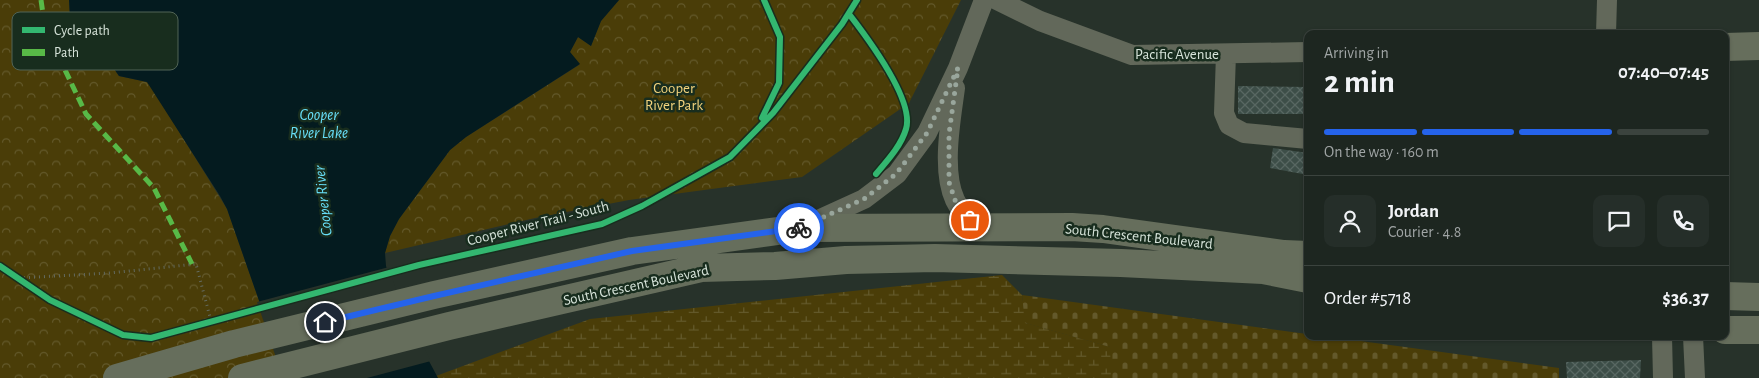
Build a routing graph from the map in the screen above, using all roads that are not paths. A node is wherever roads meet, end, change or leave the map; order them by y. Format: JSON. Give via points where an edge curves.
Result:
{"nodes":[{"id":1,"x":984,"y":0,"type":"edge"},
{"id":2,"x":997,"y":0,"type":"edge"},
{"id":3,"x":1607,"y":0,"type":"edge"},
{"id":4,"x":1606,"y":30,"type":"edge"},
{"id":5,"x":1304,"y":52,"type":"edge"},
{"id":6,"x":1226,"y":54,"type":"junction"},
{"id":7,"x":958,"y":68,"type":"junction"},
{"id":8,"x":1304,"y":139,"type":"edge"},
{"id":9,"x":800,"y":228,"type":"junction"},
{"id":10,"x":977,"y":228,"type":"junction"},
{"id":11,"x":1304,"y":255,"type":"edge"},
{"id":12,"x":1304,"y":278,"type":"edge"},
{"id":13,"x":1729,"y":296,"type":"edge"},
{"id":14,"x":1759,"y":297,"type":"edge"},
{"id":15,"x":1729,"y":330,"type":"edge"},
{"id":16,"x":1759,"y":330,"type":"edge"},
{"id":17,"x":1662,"y":340,"type":"edge"},
{"id":18,"x":1693,"y":340,"type":"edge"},
{"id":19,"x":245,"y":377,"type":"edge"},
{"id":20,"x":117,"y":378,"type":"edge"},
{"id":21,"x":1663,"y":378,"type":"edge"},
{"id":22,"x":1695,"y":378,"type":"edge"}],
"edges":[{"from":1,"to":7,"type":"street"},
{"from":2,"to":6,"type":"street","name":"Pacific Avenue","via":[[1040,21],[1132,55]]},
{"from":3,"to":4,"type":"street"},
{"from":5,"to":6,"type":"street","name":"Pacific Avenue"},
{"from":6,"to":8,"type":"street","via":[[1224,113],[1229,125],[1244,133]]},
{"from":7,"to":9,"type":"street","via":[[927,133],[896,174],[864,199]]},
{"from":7,"to":10,"type":"street","via":[[949,134],[949,182],[955,200]]},
{"from":9,"to":10,"type":"highway","name":"South Crescent Boulevard"},
{"from":9,"to":20,"type":"highway","name":"South Crescent Boulevard","via":[[632,251],[234,344]]},
{"from":10,"to":11,"type":"highway","name":"South Crescent Boulevard","via":[[1104,229]]},
{"from":12,"to":19,"type":"highway","name":"South Crescent Boulevard","via":[[1263,270],[935,258],[701,268]]},
{"from":13,"to":14,"type":"highway"},
{"from":15,"to":16,"type":"highway"},
{"from":17,"to":21,"type":"street"},
{"from":18,"to":22,"type":"street"}]}
